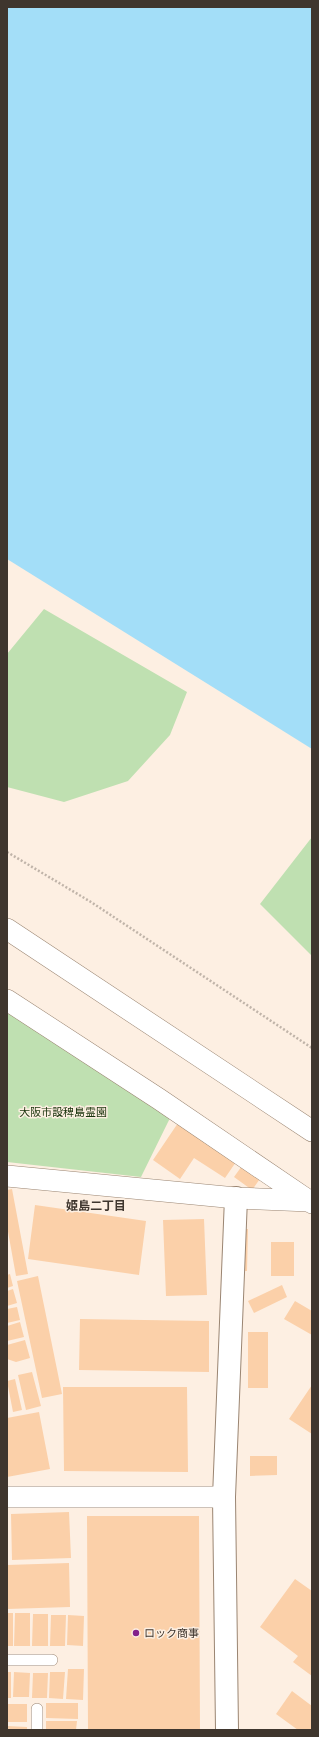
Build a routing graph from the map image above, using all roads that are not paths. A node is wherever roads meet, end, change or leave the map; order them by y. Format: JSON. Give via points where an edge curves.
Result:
{"nodes":[{"id":1,"x":7,"y":929,"type":"edge"},
{"id":2,"x":7,"y":1000,"type":"edge"},
{"id":3,"x":312,"y":1131,"type":"edge"},
{"id":4,"x":7,"y":1176,"type":"edge"},
{"id":5,"x":236,"y":1198,"type":"junction"},
{"id":6,"x":311,"y":1202,"type":"edge"},
{"id":7,"x":7,"y":1497,"type":"edge"},
{"id":8,"x":224,"y":1497,"type":"junction"},
{"id":9,"x":7,"y":1660,"type":"edge"},
{"id":10,"x":52,"y":1660,"type":"dead end"},
{"id":11,"x":37,"y":1710,"type":"dead end"},
{"id":12,"x":36,"y":1730,"type":"edge"},
{"id":13,"x":227,"y":1730,"type":"edge"}],
"edges":[{"from":1,"to":3,"type":"street"},
{"from":2,"to":6,"type":"street"},
{"from":4,"to":5,"type":"street"},
{"from":5,"to":6,"type":"street"},
{"from":5,"to":8,"type":"street"},
{"from":7,"to":8,"type":"street"},
{"from":8,"to":13,"type":"street"},
{"from":9,"to":10,"type":"lane"},
{"from":11,"to":12,"type":"lane"}]}
